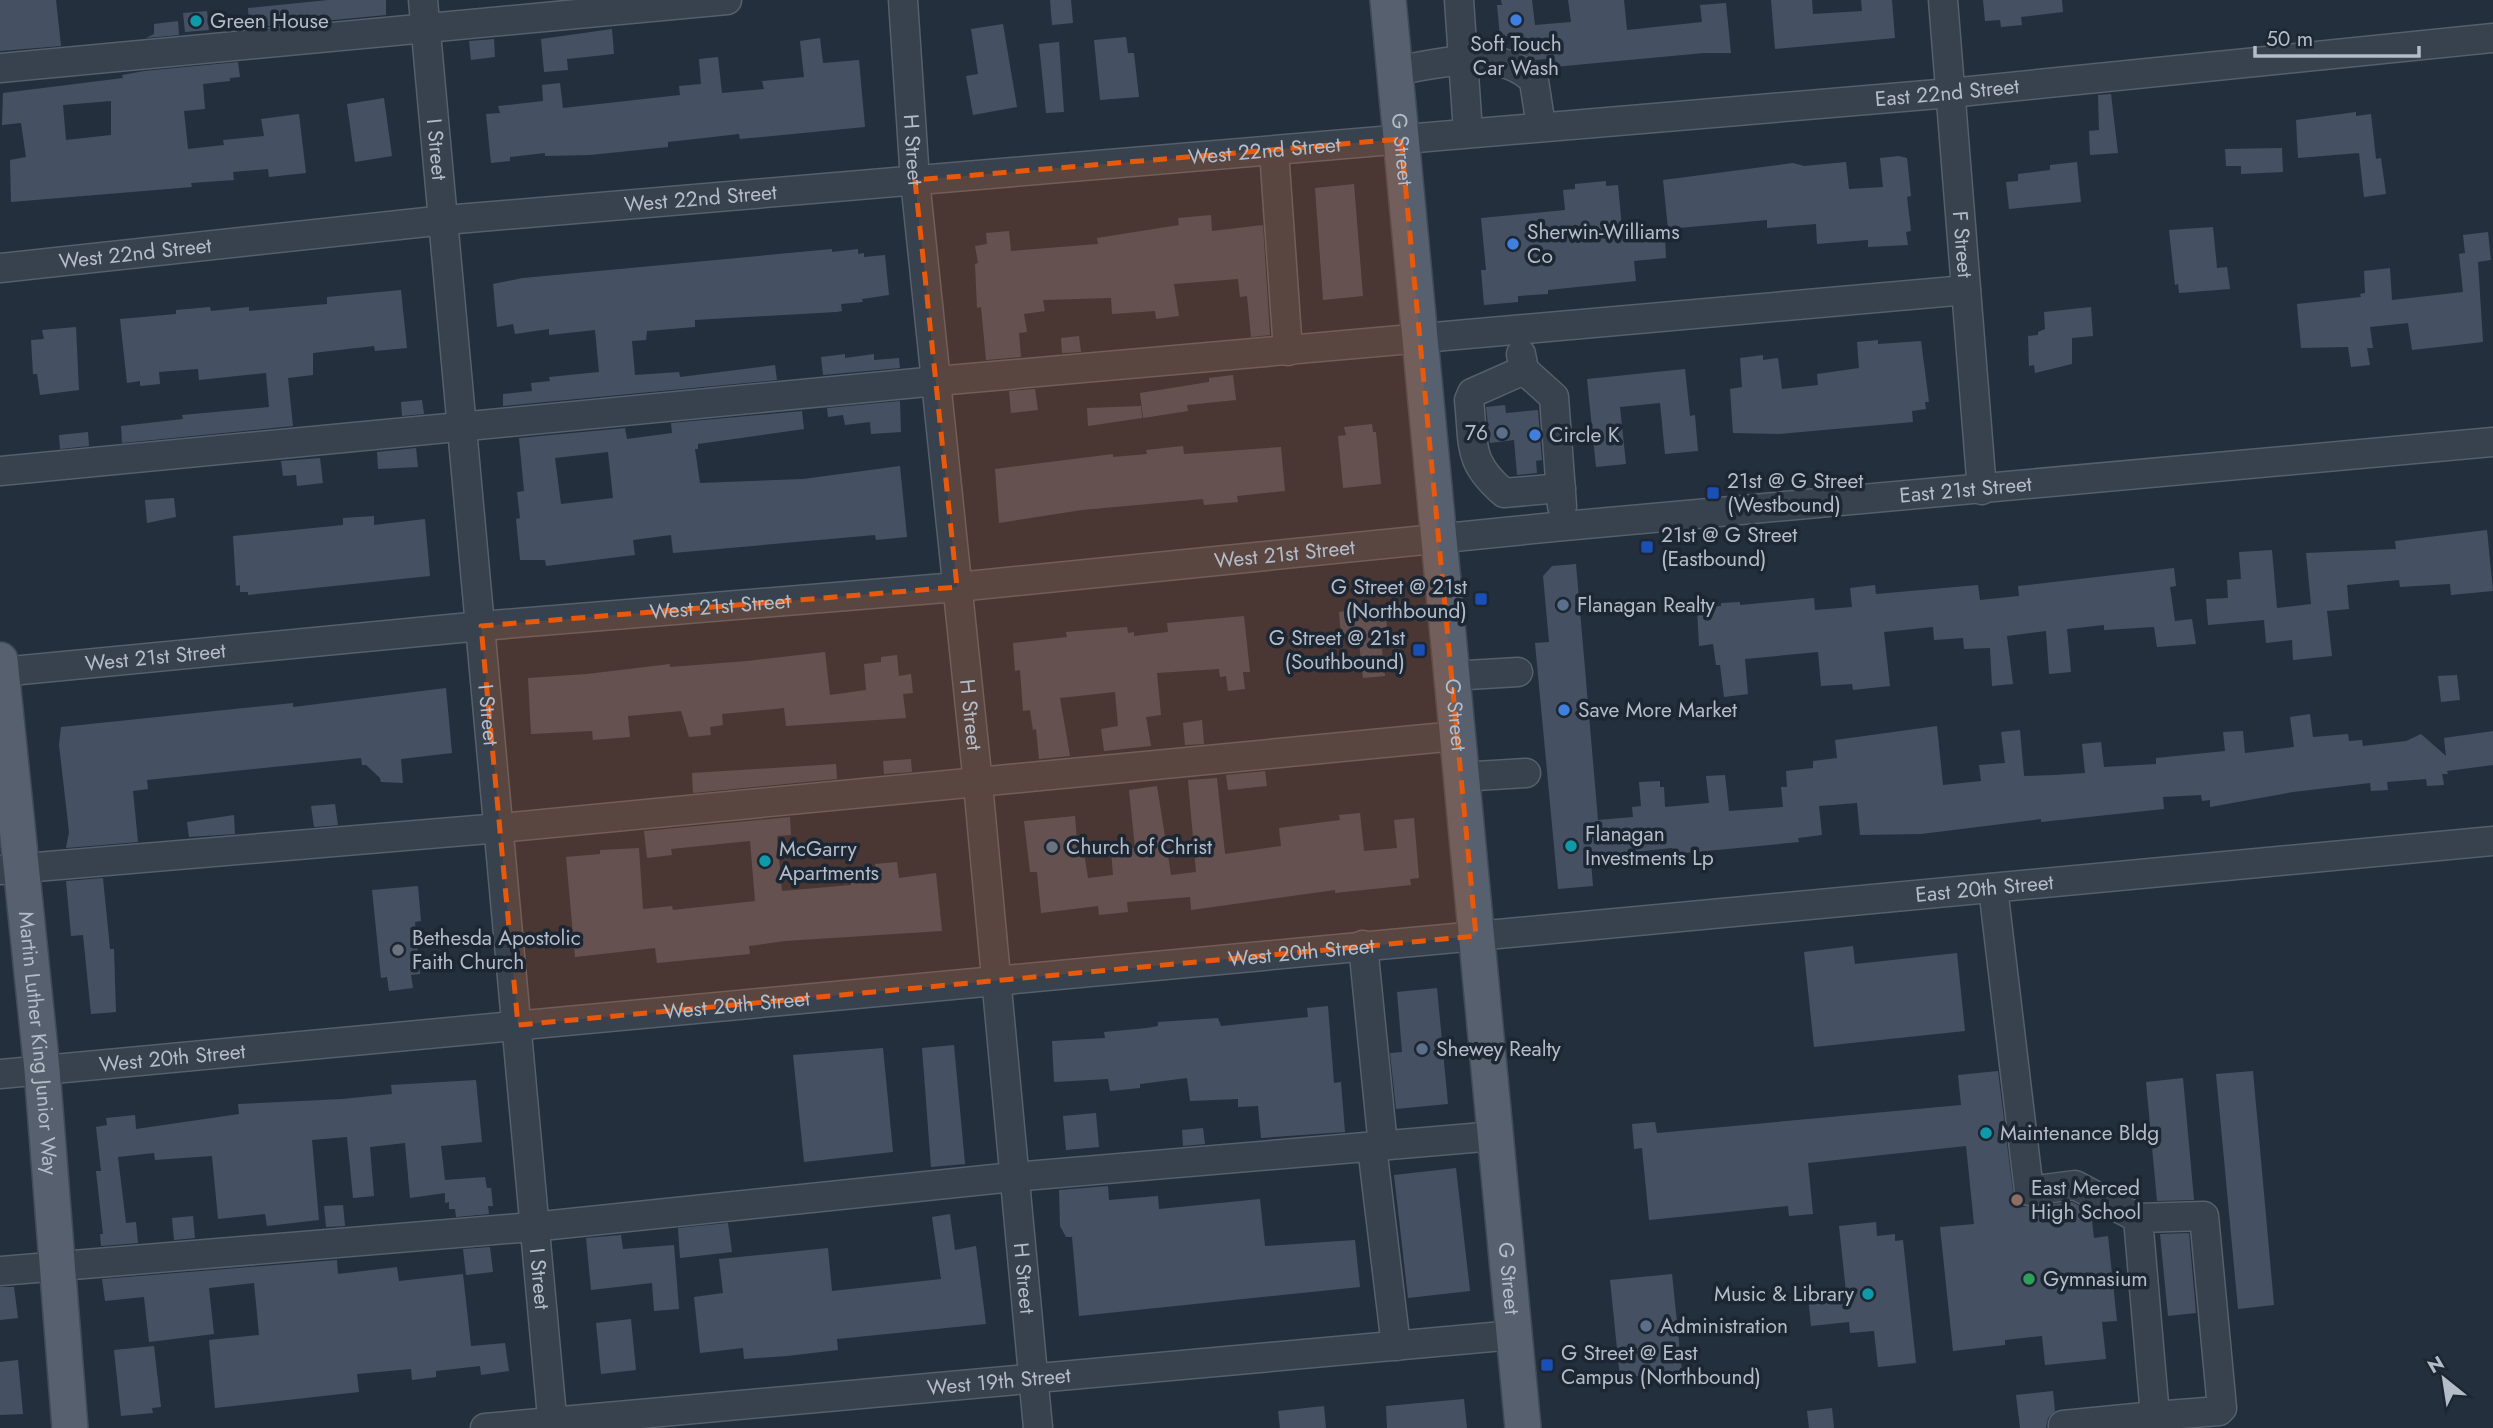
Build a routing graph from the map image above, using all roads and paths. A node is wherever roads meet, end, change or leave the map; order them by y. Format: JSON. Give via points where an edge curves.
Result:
{"nodes":[{"id":1,"x":727,"y":0,"type":"edge"},
{"id":2,"x":903,"y":0,"type":"edge"},
{"id":3,"x":1388,"y":0,"type":"edge"},
{"id":4,"x":1459,"y":0,"type":"edge"},
{"id":5,"x":1943,"y":0,"type":"edge"},
{"id":6,"x":424,"y":13,"type":"edge"},
{"id":7,"x":2493,"y":38,"type":"edge"},
{"id":8,"x":1462,"y":61,"type":"junction"},
{"id":9,"x":0,"y":68,"type":"edge"},
{"id":10,"x":1395,"y":71,"type":"junction"},
{"id":11,"x":1950,"y":93,"type":"junction"},
{"id":12,"x":1541,"y":125,"type":"junction"},
{"id":13,"x":1468,"y":132,"type":"junction"},
{"id":14,"x":1401,"y":139,"type":"junction"},
{"id":15,"x":1275,"y":151,"type":"junction"},
{"id":16,"x":915,"y":180,"type":"junction"},
{"id":17,"x":445,"y":220,"type":"junction"},
{"id":18,"x":0,"y":268,"type":"edge"},
{"id":19,"x":1966,"y":290,"type":"junction"},
{"id":20,"x":1516,"y":330,"type":"junction"},
{"id":21,"x":1419,"y":338,"type":"junction"},
{"id":22,"x":1289,"y":351,"type":"junction"},
{"id":23,"x":1524,"y":370,"type":"junction"},
{"id":24,"x":937,"y":381,"type":"junction"},
{"id":25,"x":1469,"y":400,"type":"junction"},
{"id":26,"x":1425,"y":404,"type":"junction"},
{"id":27,"x":462,"y":427,"type":"junction"},
{"id":28,"x":2493,"y":442,"type":"edge"},
{"id":29,"x":1475,"y":462,"type":"junction"},
{"id":30,"x":0,"y":471,"type":"edge"},
{"id":31,"x":1432,"y":480,"type":"junction"},
{"id":32,"x":1561,"y":488,"type":"junction"},
{"id":33,"x":1982,"y":490,"type":"junction"},
{"id":34,"x":1564,"y":526,"type":"junction"},
{"id":35,"x":1438,"y":538,"type":"junction"},
{"id":36,"x":957,"y":587,"type":"junction"},
{"id":37,"x":481,"y":626,"type":"junction"},
{"id":38,"x":0,"y":668,"type":"edge"},
{"id":39,"x":1518,"y":672,"type":"dead end"},
{"id":40,"x":1451,"y":676,"type":"junction"},
{"id":41,"x":1456,"y":736,"type":"junction"},
{"id":42,"x":1526,"y":774,"type":"dead end"},
{"id":43,"x":1460,"y":777,"type":"junction"},
{"id":44,"x":978,"y":784,"type":"junction"},
{"id":45,"x":500,"y":828,"type":"junction"},
{"id":46,"x":2493,"y":841,"type":"edge"},
{"id":47,"x":10,"y":869,"type":"edge"},
{"id":48,"x":1993,"y":888,"type":"junction"},
{"id":49,"x":1476,"y":936,"type":"junction"},
{"id":50,"x":1363,"y":945,"type":"junction"},
{"id":51,"x":996,"y":980,"type":"junction"},
{"id":52,"x":518,"y":1025,"type":"junction"},
{"id":53,"x":42,"y":1070,"type":"junction"},
{"id":54,"x":0,"y":1074,"type":"edge"},
{"id":55,"x":1495,"y":1136,"type":"junction"},
{"id":56,"x":1377,"y":1146,"type":"junction"},
{"id":57,"x":1013,"y":1177,"type":"junction"},
{"id":58,"x":2138,"y":1218,"type":"junction"},
{"id":59,"x":532,"y":1227,"type":"junction"},
{"id":60,"x":56,"y":1266,"type":"junction"},
{"id":61,"x":0,"y":1272,"type":"edge"},
{"id":62,"x":1514,"y":1335,"type":"junction"},
{"id":63,"x":1396,"y":1346,"type":"junction"},
{"id":64,"x":1033,"y":1380,"type":"junction"},
{"id":65,"x":2155,"y":1416,"type":"junction"},
{"id":66,"x":553,"y":1425,"type":"edge"},
{"id":67,"x":70,"y":1428,"type":"edge"},
{"id":68,"x":485,"y":1428,"type":"edge"},
{"id":69,"x":1038,"y":1428,"type":"edge"},
{"id":70,"x":1523,"y":1428,"type":"edge"},
{"id":71,"x":2063,"y":1428,"type":"edge"}],
"edges":[{"from":1,"to":6,"type":"street"},
{"from":2,"to":16,"type":"street","name":"H Street"},
{"from":3,"to":10,"type":"main road","name":"G Street"},
{"from":4,"to":8,"type":"street"},
{"from":5,"to":11,"type":"street","name":"F Street"},
{"from":6,"to":9,"type":"street"},
{"from":6,"to":17,"type":"street","name":"I Street"},
{"from":7,"to":11,"type":"street","name":"East 22nd Street"},
{"from":8,"to":10,"type":"street"},
{"from":8,"to":12,"type":"street","via":[[1513,64],[1526,72],[1534,81]]},
{"from":8,"to":13,"type":"street"},
{"from":10,"to":14,"type":"main road","name":"G Street"},
{"from":11,"to":12,"type":"street","name":"East 22nd Street"},
{"from":11,"to":19,"type":"street","name":"F Street"},
{"from":12,"to":13,"type":"street","name":"East 22nd Street"},
{"from":13,"to":14,"type":"street","name":"East 22nd Street"},
{"from":14,"to":15,"type":"street","name":"West 22nd Street"},
{"from":14,"to":21,"type":"main road","name":"G Street"},
{"from":15,"to":16,"type":"street","name":"West 22nd Street"},
{"from":15,"to":22,"type":"street"},
{"from":16,"to":17,"type":"street","name":"West 22nd Street"},
{"from":16,"to":24,"type":"street","name":"H Street"},
{"from":17,"to":18,"type":"street","name":"West 22nd Street"},
{"from":17,"to":27,"type":"street","name":"I Street"},
{"from":19,"to":20,"type":"street"},
{"from":19,"to":33,"type":"street","name":"F Street"},
{"from":20,"to":21,"type":"street"},
{"from":20,"to":23,"type":"street"},
{"from":21,"to":22,"type":"street"},
{"from":21,"to":26,"type":"main road","name":"G Street"},
{"from":22,"to":24,"type":"street"},
{"from":23,"to":25,"type":"street","via":[[1472,393]]},
{"from":23,"to":32,"type":"street","via":[[1554,397]]},
{"from":24,"to":27,"type":"street"},
{"from":24,"to":36,"type":"street","name":"H Street"},
{"from":25,"to":26,"type":"street"},
{"from":25,"to":29,"type":"street"},
{"from":26,"to":31,"type":"main road","name":"G Street"},
{"from":27,"to":30,"type":"street"},
{"from":27,"to":37,"type":"street","name":"I Street"},
{"from":28,"to":33,"type":"street","name":"East 21st Street"},
{"from":29,"to":31,"type":"street"},
{"from":29,"to":32,"type":"street","via":[[1503,493]]},
{"from":31,"to":35,"type":"main road","name":"G Street"},
{"from":32,"to":34,"type":"street"},
{"from":33,"to":34,"type":"street","name":"East 21st Street"},
{"from":34,"to":35,"type":"street","name":"East 21st Street"},
{"from":35,"to":36,"type":"street","name":"West 21st Street"},
{"from":35,"to":40,"type":"main road","name":"G Street"},
{"from":36,"to":37,"type":"street","name":"West 21st Street"},
{"from":36,"to":44,"type":"street","name":"H Street"},
{"from":37,"to":38,"type":"street","name":"West 21st Street"},
{"from":37,"to":45,"type":"street","name":"I Street"},
{"from":38,"to":47,"type":"main road","name":"Martin Luther King Junior Way"},
{"from":39,"to":40,"type":"street"},
{"from":40,"to":41,"type":"main road","name":"G Street"},
{"from":41,"to":43,"type":"main road","name":"G Street"},
{"from":41,"to":44,"type":"street"},
{"from":42,"to":43,"type":"street"},
{"from":43,"to":49,"type":"main road","name":"G Street"},
{"from":44,"to":45,"type":"street"},
{"from":44,"to":51,"type":"street","name":"H Street"},
{"from":45,"to":47,"type":"street"},
{"from":45,"to":52,"type":"street","name":"I Street"},
{"from":46,"to":48,"type":"street","name":"East 20th Street"},
{"from":47,"to":53,"type":"main road","name":"Martin Luther King Junior Way"},
{"from":48,"to":49,"type":"street","name":"East 20th Street"},
{"from":48,"to":58,"type":"street","via":[[2029,1191],[2075,1185]]},
{"from":49,"to":50,"type":"street","name":"West 20th Street"},
{"from":49,"to":55,"type":"main road","name":"G Street"},
{"from":50,"to":51,"type":"street","name":"West 20th Street"},
{"from":50,"to":56,"type":"street"},
{"from":51,"to":52,"type":"street","name":"West 20th Street"},
{"from":51,"to":57,"type":"street","name":"H Street"},
{"from":52,"to":53,"type":"street","name":"West 20th Street"},
{"from":52,"to":59,"type":"street","name":"I Street"},
{"from":53,"to":54,"type":"street","name":"West 20th Street"},
{"from":53,"to":60,"type":"main road","name":"Martin Luther King Junior Way"},
{"from":55,"to":56,"type":"street"},
{"from":55,"to":62,"type":"main road","name":"G Street"},
{"from":56,"to":57,"type":"street"},
{"from":56,"to":63,"type":"street"},
{"from":57,"to":59,"type":"street"},
{"from":57,"to":64,"type":"street","name":"H Street"},
{"from":58,"to":65,"type":"street"},
{"from":58,"to":65,"type":"street","via":[[2204,1216],[2222,1408]]},
{"from":59,"to":60,"type":"street"},
{"from":59,"to":66,"type":"street","name":"I Street"},
{"from":60,"to":61,"type":"street"},
{"from":60,"to":67,"type":"main road","name":"Martin Luther King Junior Way"},
{"from":62,"to":63,"type":"street","name":"West 19th Street"},
{"from":62,"to":70,"type":"main road","name":"G Street"},
{"from":63,"to":64,"type":"street","name":"West 19th Street"},
{"from":64,"to":66,"type":"street","name":"West 19th Street"},
{"from":64,"to":69,"type":"street","name":"H Street"},
{"from":65,"to":71,"type":"street"},
{"from":66,"to":68,"type":"street","name":"West 19th Street"}]}
